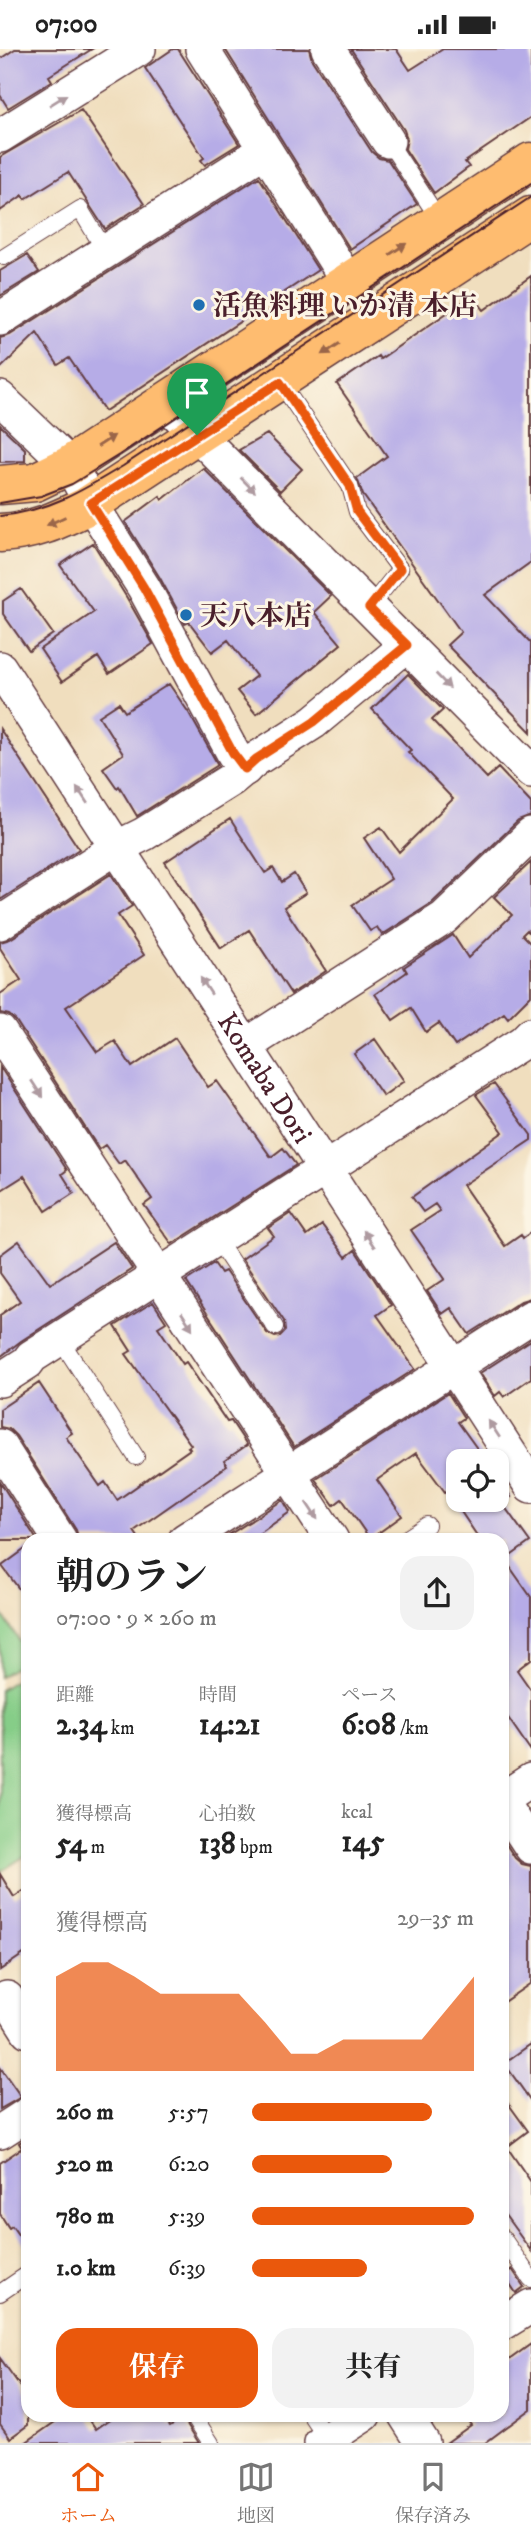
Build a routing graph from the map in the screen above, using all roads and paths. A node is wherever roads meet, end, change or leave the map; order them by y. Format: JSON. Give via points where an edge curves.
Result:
{"nodes":[{"id":1,"x":139,"y":49,"type":"edge"},
{"id":2,"x":202,"y":49,"type":"edge"},
{"id":3,"x":328,"y":49,"type":"edge"},
{"id":4,"x":0,"y":136,"type":"edge"},
{"id":5,"x":388,"y":141,"type":"joint"},
{"id":6,"x":265,"y":151,"type":"junction"},
{"id":7,"x":531,"y":162,"type":"edge"},
{"id":8,"x":431,"y":207,"type":"dead end"},
{"id":9,"x":531,"y":216,"type":"edge"},
{"id":10,"x":106,"y":252,"type":"junction"},
{"id":11,"x":4,"y":257,"type":"dead end"},
{"id":12,"x":350,"y":280,"type":"junction"},
{"id":13,"x":0,"y":319,"type":"edge"},
{"id":14,"x":280,"y":382,"type":"junction"},
{"id":15,"x":0,"y":398,"type":"edge"},
{"id":16,"x":165,"y":402,"type":"junction"},
{"id":17,"x":197,"y":435,"type":"junction"},
{"id":18,"x":70,"y":465,"type":"junction"},
{"id":19,"x":0,"y":485,"type":"edge"},
{"id":20,"x":91,"y":503,"type":"junction"},
{"id":21,"x":0,"y":533,"type":"edge"},
{"id":22,"x":369,"y":608,"type":"junction"},
{"id":23,"x":407,"y":645,"type":"junction"},
{"id":24,"x":0,"y":668,"type":"edge"},
{"id":25,"x":245,"y":769,"type":"junction"},
{"id":26,"x":531,"y":771,"type":"edge"},
{"id":27,"x":531,"y":835,"type":"edge"},
{"id":28,"x":116,"y":848,"type":"junction"},
{"id":29,"x":0,"y":923,"type":"edge"},
{"id":30,"x":0,"y":1032,"type":"edge"},
{"id":31,"x":531,"y":1034,"type":"edge"},
{"id":32,"x":245,"y":1046,"type":"junction"},
{"id":33,"x":323,"y":1168,"type":"junction"},
{"id":34,"x":215,"y":1237,"type":"junction"},
{"id":35,"x":157,"y":1275,"type":"junction"},
{"id":36,"x":531,"y":1317,"type":"edge"},
{"id":37,"x":275,"y":1327,"type":"dead end"},
{"id":38,"x":60,"y":1339,"type":"junction"},
{"id":39,"x":454,"y":1367,"type":"junction"},
{"id":40,"x":0,"y":1380,"type":"edge"},
{"id":41,"x":0,"y":1446,"type":"edge"},
{"id":42,"x":136,"y":1457,"type":"dead end"},
{"id":43,"x":288,"y":1474,"type":"junction"},
{"id":44,"x":531,"y":1486,"type":"edge"},
{"id":45,"x":426,"y":1525,"type":"dead end"},
{"id":46,"x":56,"y":1533,"type":"edge"},
{"id":47,"x":196,"y":1533,"type":"edge"},
{"id":48,"x":326,"y":1533,"type":"edge"},
{"id":49,"x":414,"y":1533,"type":"edge"},
{"id":50,"x":531,"y":1780,"type":"edge"},
{"id":51,"x":509,"y":1796,"type":"edge"},
{"id":52,"x":509,"y":1812,"type":"edge"},
{"id":53,"x":531,"y":1847,"type":"edge"},
{"id":54,"x":12,"y":1995,"type":"edge"},
{"id":55,"x":21,"y":2015,"type":"edge"},
{"id":56,"x":21,"y":2118,"type":"edge"},
{"id":57,"x":0,"y":2132,"type":"edge"},
{"id":58,"x":509,"y":2247,"type":"edge"},
{"id":59,"x":21,"y":2279,"type":"edge"},
{"id":60,"x":531,"y":2279,"type":"edge"},
{"id":61,"x":0,"y":2293,"type":"edge"},
{"id":62,"x":531,"y":2305,"type":"edge"},
{"id":63,"x":509,"y":2320,"type":"edge"},
{"id":64,"x":198,"y":2422,"type":"edge"},
{"id":65,"x":346,"y":2422,"type":"edge"},
{"id":66,"x":410,"y":2422,"type":"edge"},
{"id":67,"x":319,"y":2433,"type":"edge"},
{"id":68,"x":211,"y":2443,"type":"edge"},
{"id":69,"x":423,"y":2443,"type":"edge"}],
"edges":[{"from":4,"to":1,"type":"street","one_way":true},
{"from":2,"to":6,"type":"street"},
{"from":3,"to":5,"type":"street"},
{"from":5,"to":8,"type":"lane"},
{"from":6,"to":10,"type":"street"},
{"from":6,"to":12,"type":"street"},
{"from":12,"to":7,"type":"main road","one_way":true},
{"from":9,"to":14,"type":"main road","one_way":true},
{"from":10,"to":11,"type":"lane","via":[[80,209]]},
{"from":10,"to":13,"type":"street"},
{"from":12,"to":16,"type":"main road"},
{"from":14,"to":17,"type":"main road"},
{"from":14,"to":22,"type":"lane","via":[[350,486],[357,512],[400,569]]},
{"from":15,"to":18,"type":"street"},
{"from":16,"to":17,"type":"street"},
{"from":18,"to":16,"type":"main road","one_way":true},
{"from":17,"to":20,"type":"main road"},
{"from":17,"to":22,"type":"street","one_way":true},
{"from":18,"to":19,"type":"main road","via":[[35,482]]},
{"from":18,"to":20,"type":"street"},
{"from":20,"to":21,"type":"main road","one_way":true,"via":[[47,525]]},
{"from":20,"to":25,"type":"street"},
{"from":22,"to":23,"type":"street"},
{"from":23,"to":25,"type":"street","via":[[314,722]]},
{"from":23,"to":26,"type":"street","one_way":true},
{"from":28,"to":24,"type":"street","name":"Komaba Dori","one_way":true},
{"from":25,"to":28,"type":"street"},
{"from":27,"to":32,"type":"street","via":[[444,918]]},
{"from":28,"to":29,"type":"street"},
{"from":32,"to":28,"type":"street","name":"Komaba Dori","one_way":true},
{"from":30,"to":35,"type":"street","one_way":true},
{"from":31,"to":33,"type":"street"},
{"from":32,"to":33,"type":"street","name":"Komaba Dori"},
{"from":33,"to":34,"type":"street"},
{"from":39,"to":33,"type":"street","name":"Komaba Dori","one_way":true},
{"from":34,"to":35,"type":"street"},
{"from":34,"to":37,"type":"lane"},
{"from":35,"to":38,"type":"street"},
{"from":35,"to":43,"type":"street","one_way":true},
{"from":36,"to":39,"type":"street"},
{"from":38,"to":40,"type":"street"},
{"from":38,"to":42,"type":"lane"},
{"from":39,"to":43,"type":"street"},
{"from":44,"to":39,"type":"street","name":"Komaba Dori","one_way":true},
{"from":41,"to":46,"type":"street"},
{"from":43,"to":47,"type":"street"},
{"from":43,"to":48,"type":"street","one_way":true},
{"from":45,"to":49,"type":"lane"},
{"from":50,"to":51,"type":"street"},
{"from":52,"to":53,"type":"street"},
{"from":54,"to":55,"type":"street"},
{"from":56,"to":57,"type":"street"},
{"from":58,"to":60,"type":"lane"},
{"from":59,"to":61,"type":"lane"},
{"from":62,"to":63,"type":"street"},
{"from":64,"to":68,"type":"lane"},
{"from":65,"to":67,"type":"street"},
{"from":66,"to":69,"type":"street"}]}
